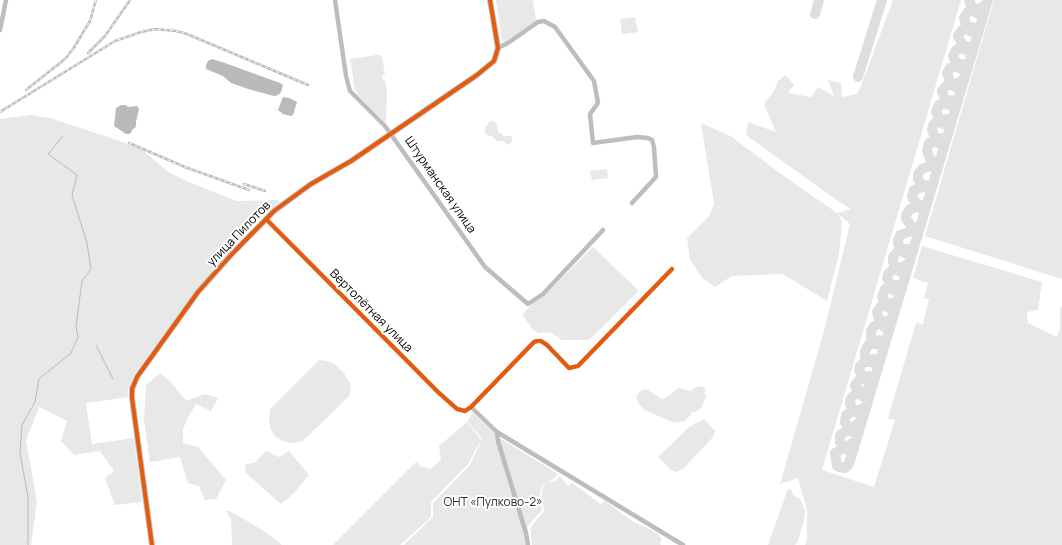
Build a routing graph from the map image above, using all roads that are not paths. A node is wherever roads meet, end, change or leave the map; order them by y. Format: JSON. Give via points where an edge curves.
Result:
{"nodes":[{"id":1,"x":6,"y":0,"type":"edge"},
{"id":2,"x":335,"y":0,"type":"edge"},
{"id":3,"x":490,"y":0,"type":"edge"},
{"id":4,"x":0,"y":30,"type":"edge"},
{"id":5,"x":498,"y":48,"type":"junction"},
{"id":6,"x":391,"y":134,"type":"junction"},
{"id":7,"x":632,"y":203,"type":"dead end"},
{"id":8,"x":266,"y":219,"type":"junction"},
{"id":9,"x":604,"y":230,"type":"dead end"},
{"id":10,"x":672,"y":269,"type":"dead end"},
{"id":11,"x":471,"y":407,"type":"junction"},
{"id":12,"x":497,"y":432,"type":"junction"},
{"id":13,"x":152,"y":545,"type":"edge"},
{"id":14,"x":528,"y":545,"type":"edge"},
{"id":15,"x":683,"y":545,"type":"edge"}],
"edges":[{"from":1,"to":4,"type":"street"},
{"from":2,"to":6,"type":"street","name":"Штурманская улица","via":[[349,88],[353,96],[379,119]]},
{"from":3,"to":5,"type":"street"},
{"from":5,"to":6,"type":"street","name":"улица Пилотов","via":[[496,57],[490,65]]},
{"from":5,"to":7,"type":"street","via":[[538,22],[551,24],[559,32],[594,81],[598,103],[590,114],[593,143],[637,137],[652,140],[656,177]]},
{"from":6,"to":8,"type":"street","name":"улица Пилотов","via":[[340,169],[311,184]]},
{"from":6,"to":9,"type":"street","name":"Штурманская улица","via":[[485,267],[528,304],[543,294]]},
{"from":8,"to":11,"type":"street","name":"Вертолётная улица","via":[[438,392],[457,409],[465,411]]},
{"from":8,"to":13,"type":"street","name":"улица Пилотов","via":[[198,292],[134,382],[132,398]]},
{"from":10,"to":11,"type":"street","via":[[578,366],[569,368],[547,345],[534,342]]},
{"from":11,"to":12,"type":"street"},
{"from":12,"to":14,"type":"street"},
{"from":12,"to":15,"type":"street"}]}
